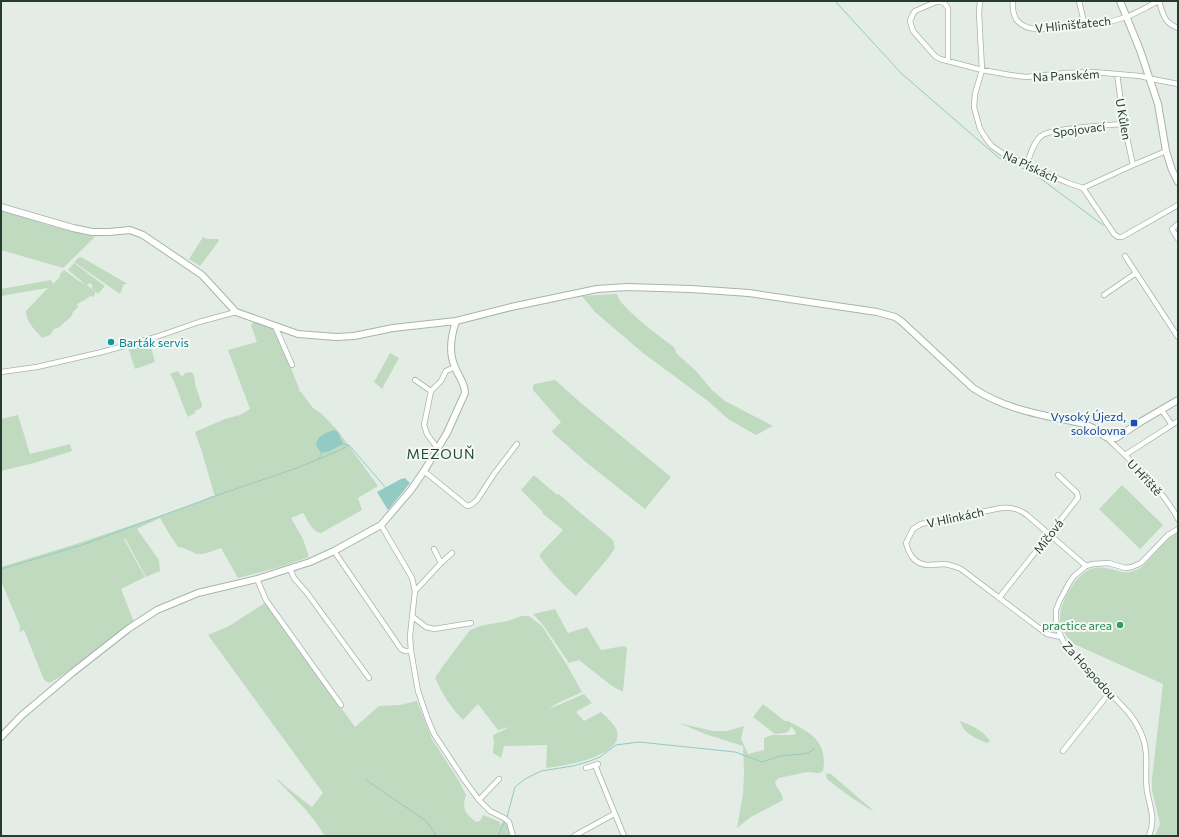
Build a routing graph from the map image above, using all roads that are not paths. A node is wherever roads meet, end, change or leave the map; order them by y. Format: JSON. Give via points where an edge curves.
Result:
{"nodes":[{"id":1,"x":980,"y":1,"type":"edge"},
{"id":2,"x":1013,"y":1,"type":"edge"},
{"id":3,"x":1079,"y":1,"type":"edge"},
{"id":4,"x":1120,"y":1,"type":"edge"},
{"id":5,"x":1159,"y":1,"type":"edge"},
{"id":6,"x":1127,"y":16,"type":"junction"},
{"id":7,"x":1084,"y":22,"type":"junction"},
{"id":8,"x":1178,"y":28,"type":"edge"},
{"id":9,"x":948,"y":61,"type":"junction"},
{"id":10,"x":982,"y":70,"type":"junction"},
{"id":11,"x":1117,"y":74,"type":"junction"},
{"id":12,"x":1149,"y":79,"type":"junction"},
{"id":13,"x":1178,"y":84,"type":"edge"},
{"id":14,"x":1124,"y":124,"type":"junction"},
{"id":15,"x":1166,"y":151,"type":"junction"},
{"id":16,"x":1027,"y":164,"type":"junction"},
{"id":17,"x":1133,"y":165,"type":"junction"},
{"id":18,"x":1178,"y":182,"type":"edge"},
{"id":19,"x":1083,"y":188,"type":"junction"},
{"id":20,"x":1178,"y":205,"type":"edge"},
{"id":21,"x":1,"y":207,"type":"edge"},
{"id":22,"x":1178,"y":224,"type":"edge"},
{"id":23,"x":1178,"y":239,"type":"edge"},
{"id":24,"x":1125,"y":256,"type":"dead end"},
{"id":25,"x":1136,"y":273,"type":"junction"},
{"id":26,"x":1104,"y":295,"type":"dead end"},
{"id":27,"x":236,"y":312,"type":"junction"},
{"id":28,"x":456,"y":321,"type":"junction"},
{"id":29,"x":275,"y":326,"type":"junction"},
{"id":30,"x":1178,"y":337,"type":"edge"},
{"id":31,"x":292,"y":365,"type":"dead end"},
{"id":32,"x":455,"y":367,"type":"junction"},
{"id":33,"x":1,"y":372,"type":"edge"},
{"id":34,"x":415,"y":380,"type":"dead end"},
{"id":35,"x":431,"y":391,"type":"junction"},
{"id":36,"x":1178,"y":400,"type":"edge"},
{"id":37,"x":1161,"y":409,"type":"junction"},
{"id":38,"x":1178,"y":421,"type":"edge"},
{"id":39,"x":1172,"y":424,"type":"junction"},
{"id":40,"x":1106,"y":437,"type":"junction"},
{"id":41,"x":517,"y":444,"type":"dead end"},
{"id":42,"x":438,"y":449,"type":"junction"},
{"id":43,"x":1124,"y":455,"type":"junction"},
{"id":44,"x":424,"y":471,"type":"junction"},
{"id":45,"x":1058,"y":475,"type":"dead end"},
{"id":46,"x":1178,"y":519,"type":"edge"},
{"id":47,"x":381,"y":525,"type":"junction"},
{"id":48,"x":1178,"y":529,"type":"edge"},
{"id":49,"x":1050,"y":534,"type":"junction"},
{"id":50,"x":434,"y":549,"type":"dead end"},
{"id":51,"x":334,"y":551,"type":"junction"},
{"id":52,"x":452,"y":554,"type":"dead end"},
{"id":53,"x":441,"y":563,"type":"junction"},
{"id":54,"x":1086,"y":566,"type":"junction"},
{"id":55,"x":290,"y":569,"type":"junction"},
{"id":56,"x":257,"y":579,"type":"junction"},
{"id":57,"x":416,"y":591,"type":"junction"},
{"id":58,"x":999,"y":598,"type":"junction"},
{"id":59,"x":413,"y":617,"type":"junction"},
{"id":60,"x":471,"y":623,"type":"dead end"},
{"id":61,"x":1061,"y":637,"type":"junction"},
{"id":62,"x":411,"y":651,"type":"junction"},
{"id":63,"x":369,"y":678,"type":"dead end"},
{"id":64,"x":1110,"y":692,"type":"junction"},
{"id":65,"x":341,"y":706,"type":"dead end"},
{"id":66,"x":1,"y":737,"type":"edge"},
{"id":67,"x":1063,"y":751,"type":"dead end"},
{"id":68,"x":586,"y":768,"type":"dead end"},
{"id":69,"x":499,"y":779,"type":"dead end"},
{"id":70,"x":479,"y":800,"type":"junction"},
{"id":71,"x":614,"y":814,"type":"junction"},
{"id":72,"x":513,"y":836,"type":"edge"},
{"id":73,"x":574,"y":836,"type":"edge"},
{"id":74,"x":624,"y":836,"type":"edge"},
{"id":75,"x":1149,"y":836,"type":"edge"}],
"edges":[{"from":1,"to":10,"type":"street","name":"Na Pískách"},
{"from":2,"to":7,"type":"street","name":"V Hlinišťatech","via":[[1015,17],[1023,26],[1032,29]]},
{"from":3,"to":7,"type":"street"},
{"from":4,"to":6,"type":"street"},
{"from":5,"to":6,"type":"street","name":"V Hlinišťatech"},
{"from":5,"to":8,"type":"street","via":[[1167,21]]},
{"from":6,"to":7,"type":"street","name":"V Hlinišťatech","via":[[1098,23]]},
{"from":6,"to":12,"type":"street"},
{"from":9,"to":9,"type":"street","name":"Na Panském","via":[[935,56],[910,25],[915,11],[936,2],[944,3],[948,8]]},
{"from":9,"to":10,"type":"street","name":"Na Panském"},
{"from":10,"to":11,"type":"street","name":"Na Panském","via":[[1026,77],[1093,72]]},
{"from":10,"to":16,"type":"street","name":"Na Pískách","via":[[975,101],[975,114],[980,129],[997,150]]},
{"from":11,"to":12,"type":"street","name":"Na Panském"},
{"from":11,"to":14,"type":"street","name":"U Kůlen"},
{"from":12,"to":13,"type":"street","name":"Na Panském"},
{"from":12,"to":15,"type":"street","via":[[1158,104]]},
{"from":14,"to":16,"type":"street","name":"Spojovací","via":[[1046,133],[1037,141]]},
{"from":14,"to":17,"type":"street","name":"U Kůlen"},
{"from":15,"to":17,"type":"street"},
{"from":15,"to":18,"type":"street"},
{"from":16,"to":19,"type":"street","name":"Na Pískách"},
{"from":17,"to":19,"type":"street"},
{"from":19,"to":20,"type":"street","via":[[1118,237]]},
{"from":21,"to":27,"type":"street","via":[[92,232],[130,230],[143,235],[202,275]]},
{"from":22,"to":23,"type":"street","via":[[1172,230]]},
{"from":24,"to":25,"type":"street"},
{"from":25,"to":26,"type":"street"},
{"from":25,"to":30,"type":"street"},
{"from":27,"to":29,"type":"street"},
{"from":27,"to":33,"type":"street","via":[[102,352],[37,367]]},
{"from":28,"to":29,"type":"street","via":[[336,337],[298,334]]},
{"from":28,"to":32,"type":"street","via":[[450,342]]},
{"from":28,"to":40,"type":"street","via":[[597,289],[627,287],[749,293],[877,312],[901,321],[980,392],[1024,411],[1082,423]]},
{"from":29,"to":31,"type":"street"},
{"from":32,"to":35,"type":"street","via":[[446,371],[441,382]]},
{"from":32,"to":42,"type":"street","via":[[465,393]]},
{"from":34,"to":35,"type":"street"},
{"from":35,"to":42,"type":"street","via":[[424,426]]},
{"from":36,"to":37,"type":"street"},
{"from":37,"to":39,"type":"street"},
{"from":37,"to":40,"type":"street","via":[[1118,437]]},
{"from":38,"to":39,"type":"street"},
{"from":39,"to":43,"type":"street"},
{"from":40,"to":43,"type":"street","name":"U Hřiště"},
{"from":41,"to":44,"type":"street","via":[[471,505],[467,506]]},
{"from":42,"to":44,"type":"street"},
{"from":43,"to":46,"type":"street","name":"U Hřiště","via":[[1161,494]]},
{"from":44,"to":47,"type":"street"},
{"from":45,"to":49,"type":"street","name":"Míčová","via":[[1077,493],[1078,498]]},
{"from":47,"to":51,"type":"street"},
{"from":47,"to":57,"type":"street","via":[[412,578]]},
{"from":48,"to":54,"type":"street","via":[[1168,535],[1141,563],[1132,567],[1125,568],[1109,563]]},
{"from":49,"to":54,"type":"street","name":"V Hlinkách"},
{"from":49,"to":58,"type":"street","name":"Míčová"},
{"from":49,"to":58,"type":"street","name":"V Hlinkách","via":[[1020,510],[1008,507],[921,524],[913,529],[906,543],[908,552],[914,560],[923,564],[944,564],[961,569]]},
{"from":50,"to":53,"type":"street"},
{"from":51,"to":55,"type":"street"},
{"from":51,"to":62,"type":"street","via":[[401,649]]},
{"from":52,"to":53,"type":"street"},
{"from":53,"to":57,"type":"street"},
{"from":54,"to":61,"type":"street","name":"Za Hospodou","via":[[1074,576],[1056,610],[1057,627]]},
{"from":55,"to":56,"type":"street"},
{"from":55,"to":63,"type":"street","via":[[294,578]]},
{"from":56,"to":65,"type":"street","via":[[266,600]]},
{"from":56,"to":66,"type":"street","via":[[198,593],[157,610],[128,629],[72,673],[21,716]]},
{"from":57,"to":59,"type":"street"},
{"from":58,"to":61,"type":"street","name":"V Hlinkách","via":[[1047,634]]},
{"from":59,"to":60,"type":"street","via":[[426,627],[434,629]]},
{"from":59,"to":62,"type":"street"},
{"from":61,"to":64,"type":"street","name":"Za Hospodou"},
{"from":62,"to":70,"type":"street","via":[[418,691],[434,734]]},
{"from":64,"to":67,"type":"street"},
{"from":64,"to":75,"type":"street","name":"Za Hospodou","via":[[1134,720],[1144,741],[1147,790],[1153,815]]},
{"from":68,"to":71,"type":"street","via":[[596,765]]},
{"from":69,"to":70,"type":"street"},
{"from":70,"to":72,"type":"street","via":[[490,811],[509,822]]},
{"from":71,"to":73,"type":"street"},
{"from":71,"to":74,"type":"street"}]}
